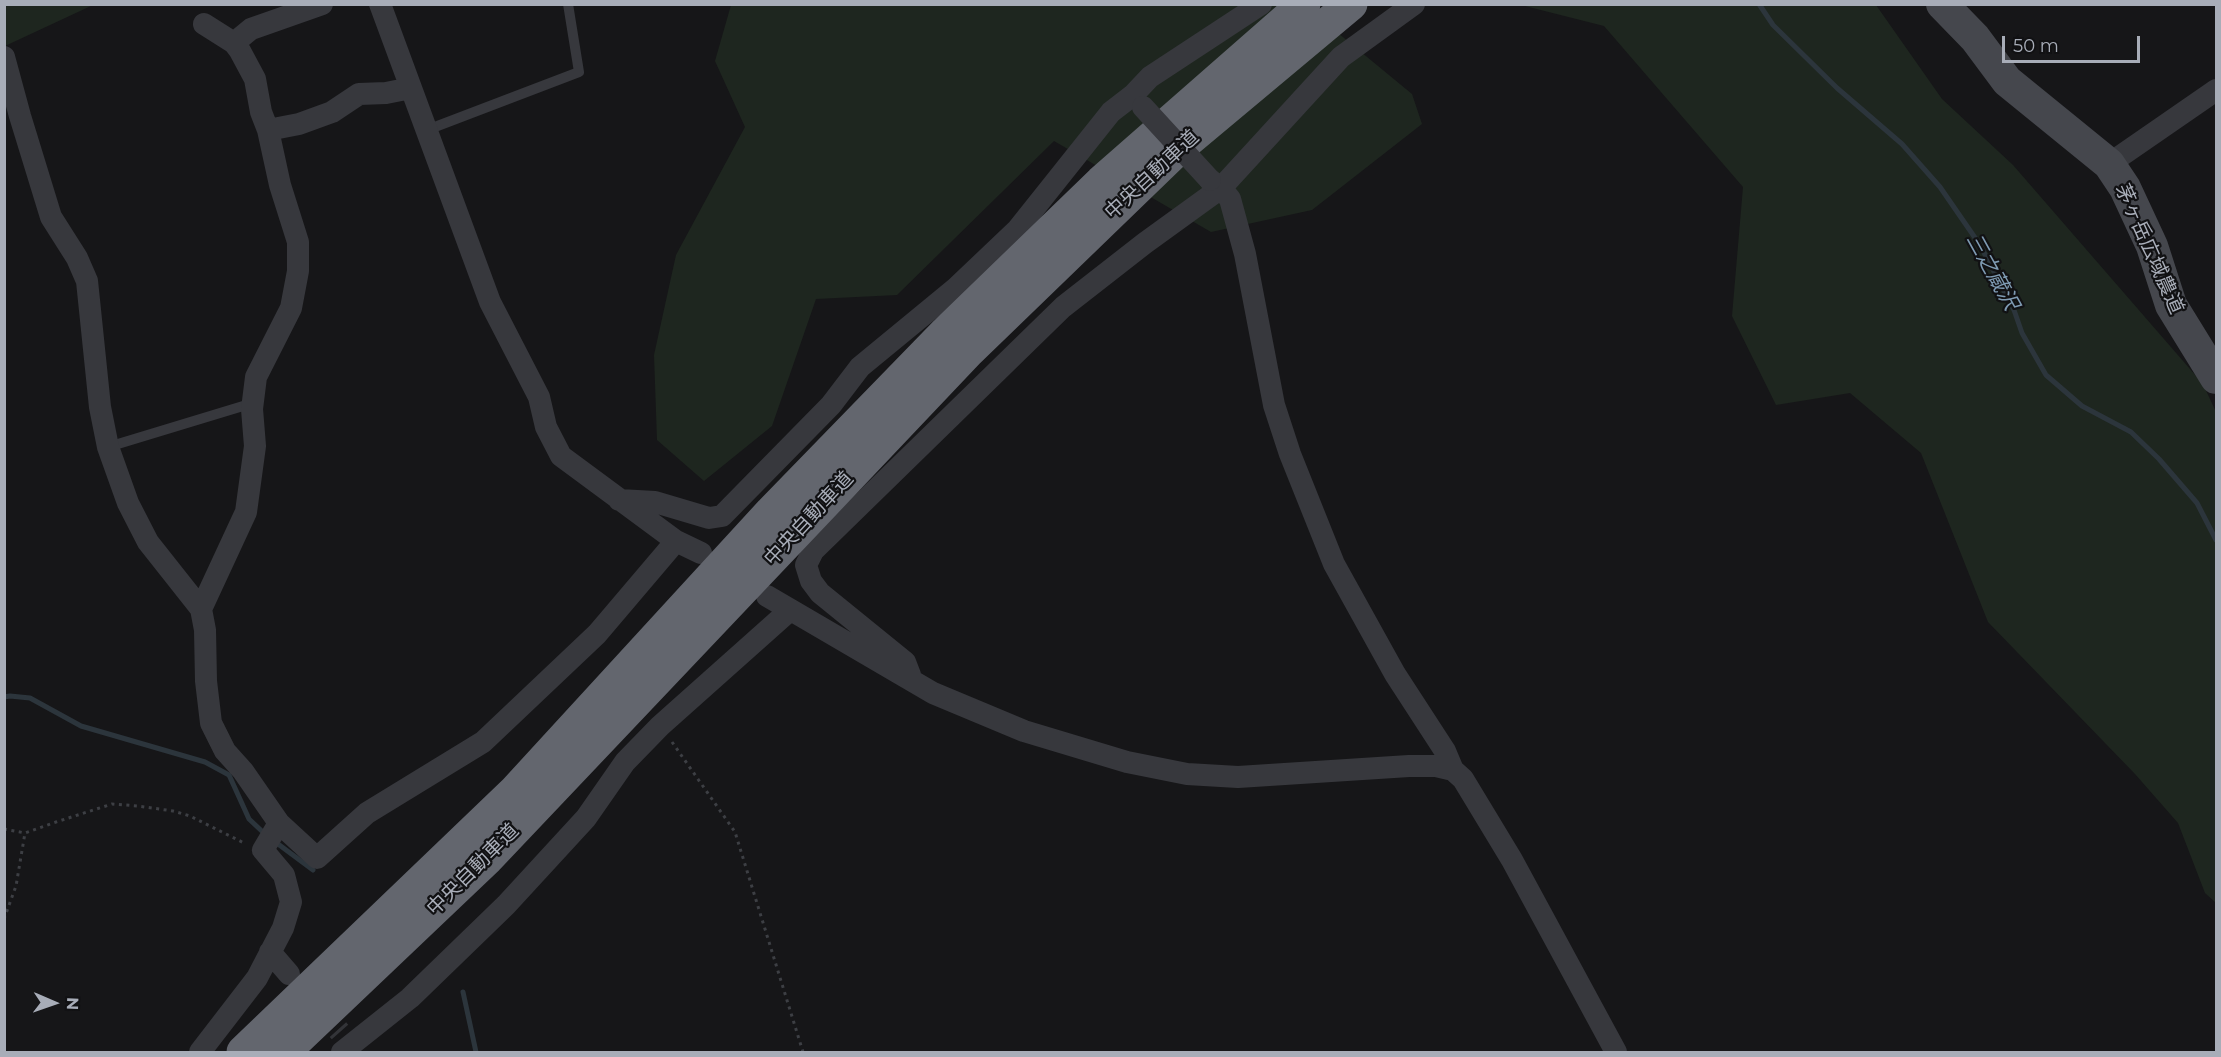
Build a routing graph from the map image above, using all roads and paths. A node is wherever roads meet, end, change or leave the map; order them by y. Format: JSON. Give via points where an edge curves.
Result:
{"nodes":[{"id":1,"x":322,"y":4,"type":"edge"},
{"id":2,"x":380,"y":4,"type":"edge"},
{"id":3,"x":568,"y":4,"type":"edge"},
{"id":4,"x":1261,"y":4,"type":"edge"},
{"id":5,"x":1304,"y":4,"type":"edge"},
{"id":6,"x":1351,"y":4,"type":"edge"},
{"id":7,"x":1414,"y":4,"type":"edge"},
{"id":8,"x":1942,"y":4,"type":"edge"},
{"id":9,"x":204,"y":24,"type":"dead end"},
{"id":10,"x":234,"y":43,"type":"junction"},
{"id":11,"x":4,"y":57,"type":"edge"},
{"id":12,"x":411,"y":88,"type":"junction"},
{"id":13,"x":2217,"y":90,"type":"edge"},
{"id":14,"x":1138,"y":101,"type":"junction"},
{"id":15,"x":268,"y":130,"type":"junction"},
{"id":16,"x":427,"y":130,"type":"junction"},
{"id":17,"x":2109,"y":164,"type":"junction"},
{"id":18,"x":1215,"y":184,"type":"junction"},
{"id":19,"x":2217,"y":378,"type":"edge"},
{"id":20,"x":253,"y":403,"type":"junction"},
{"id":21,"x":108,"y":447,"type":"junction"},
{"id":22,"x":619,"y":500,"type":"junction"},
{"id":23,"x":676,"y":541,"type":"junction"},
{"id":24,"x":701,"y":553,"type":"dead end"},
{"id":25,"x":767,"y":596,"type":"dead end"},
{"id":26,"x":201,"y":609,"type":"junction"},
{"id":27,"x":789,"y":611,"type":"junction"},
{"id":28,"x":912,"y":681,"type":"junction"},
{"id":29,"x":660,"y":726,"type":"junction"},
{"id":30,"x":1453,"y":770,"type":"junction"},
{"id":31,"x":279,"y":823,"type":"junction"},
{"id":32,"x":4,"y":829,"type":"edge"},
{"id":33,"x":25,"y":833,"type":"junction"},
{"id":34,"x":262,"y":850,"type":"junction"},
{"id":35,"x":4,"y":919,"type":"edge"},
{"id":36,"x":270,"y":952,"type":"junction"},
{"id":37,"x":290,"y":974,"type":"dead end"},
{"id":38,"x":345,"y":1046,"type":"edge"},
{"id":39,"x":200,"y":1053,"type":"edge"},
{"id":40,"x":243,"y":1053,"type":"edge"},
{"id":41,"x":284,"y":1053,"type":"edge"},
{"id":42,"x":803,"y":1053,"type":"edge"},
{"id":43,"x":1616,"y":1053,"type":"edge"}],
"edges":[{"from":1,"to":10,"type":"street","via":[[251,29]]},
{"from":2,"to":12,"type":"street"},
{"from":3,"to":16,"type":"lane","via":[[579,72]]},
{"from":4,"to":14,"type":"street","via":[[1150,77]]},
{"from":5,"to":40,"type":"highway","name":"中央自動車道","via":[[1101,182],[945,332],[771,512],[515,791]]},
{"from":6,"to":41,"type":"highway","name":"中央自動車道","via":[[1180,147],[968,351],[488,858]]},
{"from":7,"to":18,"type":"street","via":[[1341,57]]},
{"from":8,"to":17,"type":"main road","name":"茅ヶ岳広域農道","via":[[1975,38],[2007,81]]},
{"from":9,"to":10,"type":"street"},
{"from":10,"to":15,"type":"street","via":[[255,79]]},
{"from":11,"to":21,"type":"street","via":[[51,217],[87,281]]},
{"from":12,"to":15,"type":"street","via":[[359,94],[332,112]]},
{"from":12,"to":16,"type":"street"},
{"from":13,"to":17,"type":"street"},
{"from":14,"to":18,"type":"street","bridge":true},
{"from":14,"to":22,"type":"street","via":[[1111,112],[1017,230],[956,288],[860,367],[831,405],[722,516],[709,518],[655,502]]},
{"from":15,"to":20,"type":"street","via":[[298,242],[298,271],[291,308],[256,377]]},
{"from":16,"to":22,"type":"street","via":[[490,302],[539,397],[546,427],[561,456]]},
{"from":17,"to":19,"type":"main road","name":"茅ヶ岳広域農道","via":[[2125,188],[2152,246],[2171,305]]},
{"from":18,"to":28,"type":"street","via":[[1063,307],[813,551],[806,565],[820,593],[904,662]]},
{"from":18,"to":30,"type":"street","via":[[1230,199],[1245,254],[1274,405],[1334,564]]},
{"from":20,"to":21,"type":"lane"},
{"from":20,"to":26,"type":"street","via":[[255,446],[246,512]]},
{"from":21,"to":26,"type":"street","via":[[128,503],[148,542]]},
{"from":22,"to":23,"type":"street"},
{"from":23,"to":24,"type":"street"},
{"from":23,"to":31,"type":"street","via":[[597,634],[483,742],[367,813],[317,858]]},
{"from":25,"to":27,"type":"street"},
{"from":26,"to":31,"type":"street","via":[[211,723],[225,751]]},
{"from":27,"to":28,"type":"street"},
{"from":27,"to":29,"type":"street"},
{"from":28,"to":30,"type":"street","via":[[1024,731],[1127,762],[1187,774],[1238,777],[1409,766]]},
{"from":29,"to":38,"type":"street","via":[[625,762],[586,818],[506,904],[410,998]]},
{"from":29,"to":42,"type":"path","via":[[735,832]]},
{"from":30,"to":43,"type":"street","via":[[1463,779],[1512,860]]},
{"from":31,"to":34,"type":"street"},
{"from":32,"to":33,"type":"path"},
{"from":33,"to":34,"type":"path","via":[[112,804],[190,816]]},
{"from":33,"to":35,"type":"path","via":[[16,886]]},
{"from":34,"to":36,"type":"street","via":[[284,875],[291,902]]},
{"from":36,"to":37,"type":"street"},
{"from":36,"to":39,"type":"street","via":[[257,978]]}]}
